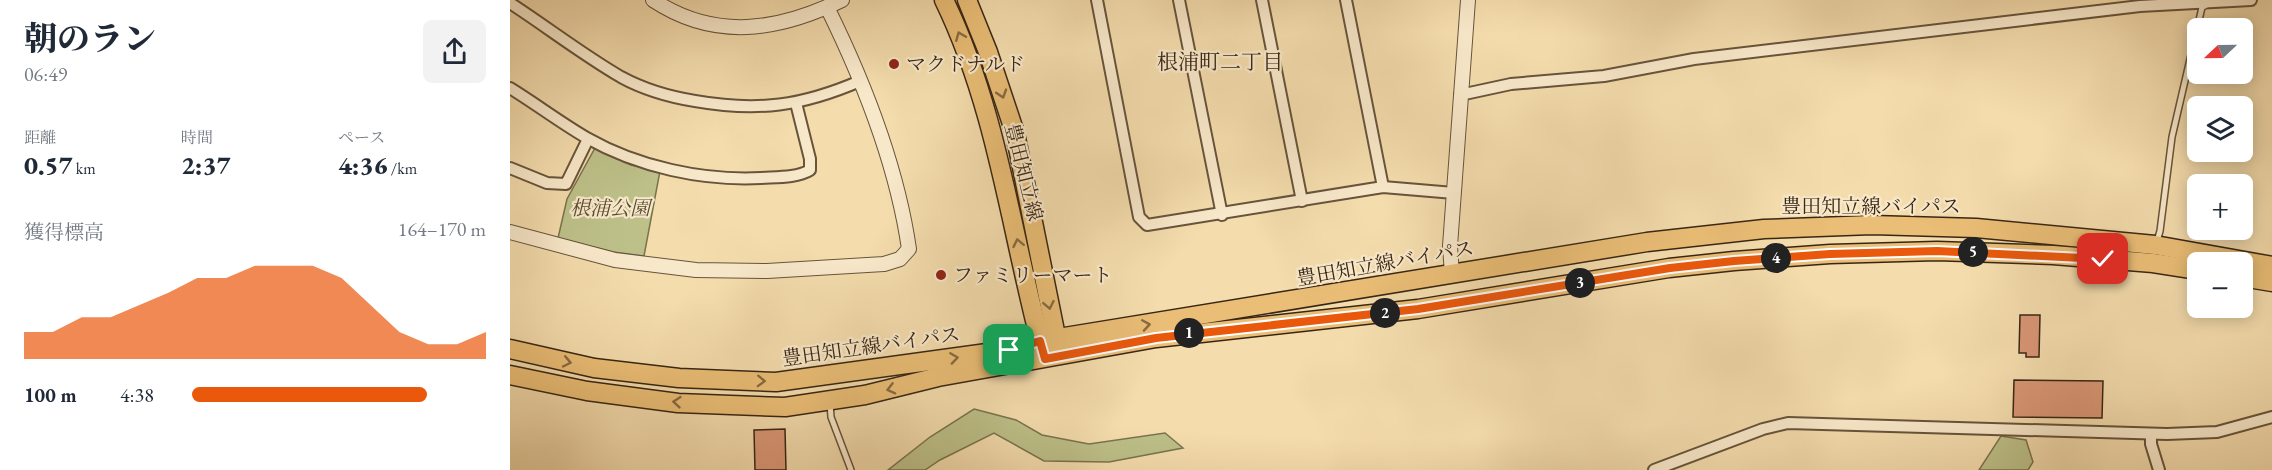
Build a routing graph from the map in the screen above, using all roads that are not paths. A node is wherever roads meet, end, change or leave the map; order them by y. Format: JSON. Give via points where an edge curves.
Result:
{"nodes":[{"id":1,"x":652,"y":0,"type":"edge"},
{"id":2,"x":842,"y":0,"type":"edge"},
{"id":3,"x":944,"y":0,"type":"edge"},
{"id":4,"x":967,"y":0,"type":"edge"},
{"id":5,"x":1097,"y":0,"type":"edge"},
{"id":6,"x":1179,"y":0,"type":"edge"},
{"id":7,"x":1262,"y":0,"type":"edge"},
{"id":8,"x":1346,"y":0,"type":"edge"},
{"id":9,"x":1468,"y":0,"type":"edge"},
{"id":10,"x":2251,"y":0,"type":"edge"},
{"id":11,"x":2204,"y":1,"type":"edge"},
{"id":12,"x":510,"y":3,"type":"edge"},
{"id":13,"x":827,"y":7,"type":"junction"},
{"id":14,"x":860,"y":81,"type":"junction"},
{"id":15,"x":510,"y":88,"type":"edge"},
{"id":16,"x":1460,"y":95,"type":"junction"},
{"id":17,"x":796,"y":103,"type":"junction"},
{"id":18,"x":588,"y":139,"type":"junction"},
{"id":19,"x":510,"y":168,"type":"edge"},
{"id":20,"x":1383,"y":187,"type":"junction"},
{"id":21,"x":1454,"y":193,"type":"junction"},
{"id":22,"x":1302,"y":201,"type":"junction"},
{"id":23,"x":1222,"y":215,"type":"junction"},
{"id":24,"x":510,"y":232,"type":"edge"},
{"id":25,"x":2154,"y":254,"type":"junction"},
{"id":26,"x":2187,"y":266,"type":"edge"},
{"id":27,"x":2272,"y":266,"type":"edge"},
{"id":28,"x":1452,"y":274,"type":"junction"},
{"id":29,"x":2253,"y":279,"type":"edge"},
{"id":30,"x":2272,"y":282,"type":"edge"},
{"id":31,"x":510,"y":349,"type":"edge"},
{"id":32,"x":1050,"y":349,"type":"junction"},
{"id":33,"x":510,"y":375,"type":"edge"},
{"id":34,"x":830,"y":400,"type":"junction"},
{"id":35,"x":2272,"y":417,"type":"edge"},
{"id":36,"x":2151,"y":434,"type":"junction"},
{"id":37,"x":851,"y":470,"type":"edge"},
{"id":38,"x":1654,"y":470,"type":"edge"},
{"id":39,"x":2159,"y":470,"type":"edge"}],
"edges":[{"from":1,"to":13,"type":"street","via":[[680,15],[736,27],[776,26]]},
{"from":2,"to":13,"type":"street"},
{"from":32,"to":3,"type":"main road","name":"豊田知立線","one_way":true,"via":[[974,71]]},
{"from":4,"to":32,"type":"main road","name":"豊田知立線","one_way":true,"via":[[1015,133]]},
{"from":5,"to":23,"type":"street","via":[[1142,222],[1147,225]]},
{"from":6,"to":23,"type":"street"},
{"from":7,"to":22,"type":"street"},
{"from":8,"to":20,"type":"street"},
{"from":9,"to":16,"type":"street"},
{"from":10,"to":11,"type":"street"},
{"from":11,"to":16,"type":"street","via":[[1694,59],[1604,76],[1511,84]]},
{"from":11,"to":25,"type":"lane","via":[[2172,137]]},
{"from":12,"to":17,"type":"street","via":[[622,78],[673,97],[730,108]]},
{"from":13,"to":14,"type":"street"},
{"from":14,"to":17,"type":"street"},
{"from":14,"to":24,"type":"street","via":[[906,231],[909,249],[894,262],[767,271],[696,270],[604,258]]},
{"from":15,"to":18,"type":"street"},
{"from":16,"to":21,"type":"street"},
{"from":17,"to":18,"type":"street","via":[[811,166],[805,173],[751,178],[706,176],[650,163]]},
{"from":18,"to":19,"type":"street","via":[[566,184],[547,183]]},
{"from":20,"to":21,"type":"street"},
{"from":20,"to":22,"type":"street"},
{"from":21,"to":28,"type":"street"},
{"from":22,"to":23,"type":"street"},
{"from":25,"to":26,"type":"main road","name":"豊田知立線バイパス"},
{"from":25,"to":27,"type":"main road","name":"豊田知立線バイパス"},
{"from":25,"to":28,"type":"main road","name":"豊田知立線バイパス","via":[[1976,228],[1818,226],[1647,242]]},
{"from":25,"to":32,"type":"main road","name":"豊田知立線バイパス","via":[[1937,251],[1734,261],[1418,309]]},
{"from":32,"to":28,"type":"main road","name":"豊田知立線バイパス","one_way":true},
{"from":29,"to":30,"type":"main road"},
{"from":31,"to":32,"type":"main road","name":"豊田知立線バイパス","one_way":true,"via":[[604,369],[679,378],[776,382],[1009,350]]},
{"from":32,"to":34,"type":"main road","name":"豊田知立線バイパス","one_way":true},
{"from":34,"to":33,"type":"main road","name":"豊田知立線バイパス","one_way":true,"via":[[785,407],[678,403],[587,392]]},
{"from":34,"to":37,"type":"lane","via":[[831,417]]},
{"from":35,"to":36,"type":"street","via":[[2217,432]]},
{"from":36,"to":38,"type":"street","via":[[1788,423]]},
{"from":36,"to":39,"type":"street"}]}
